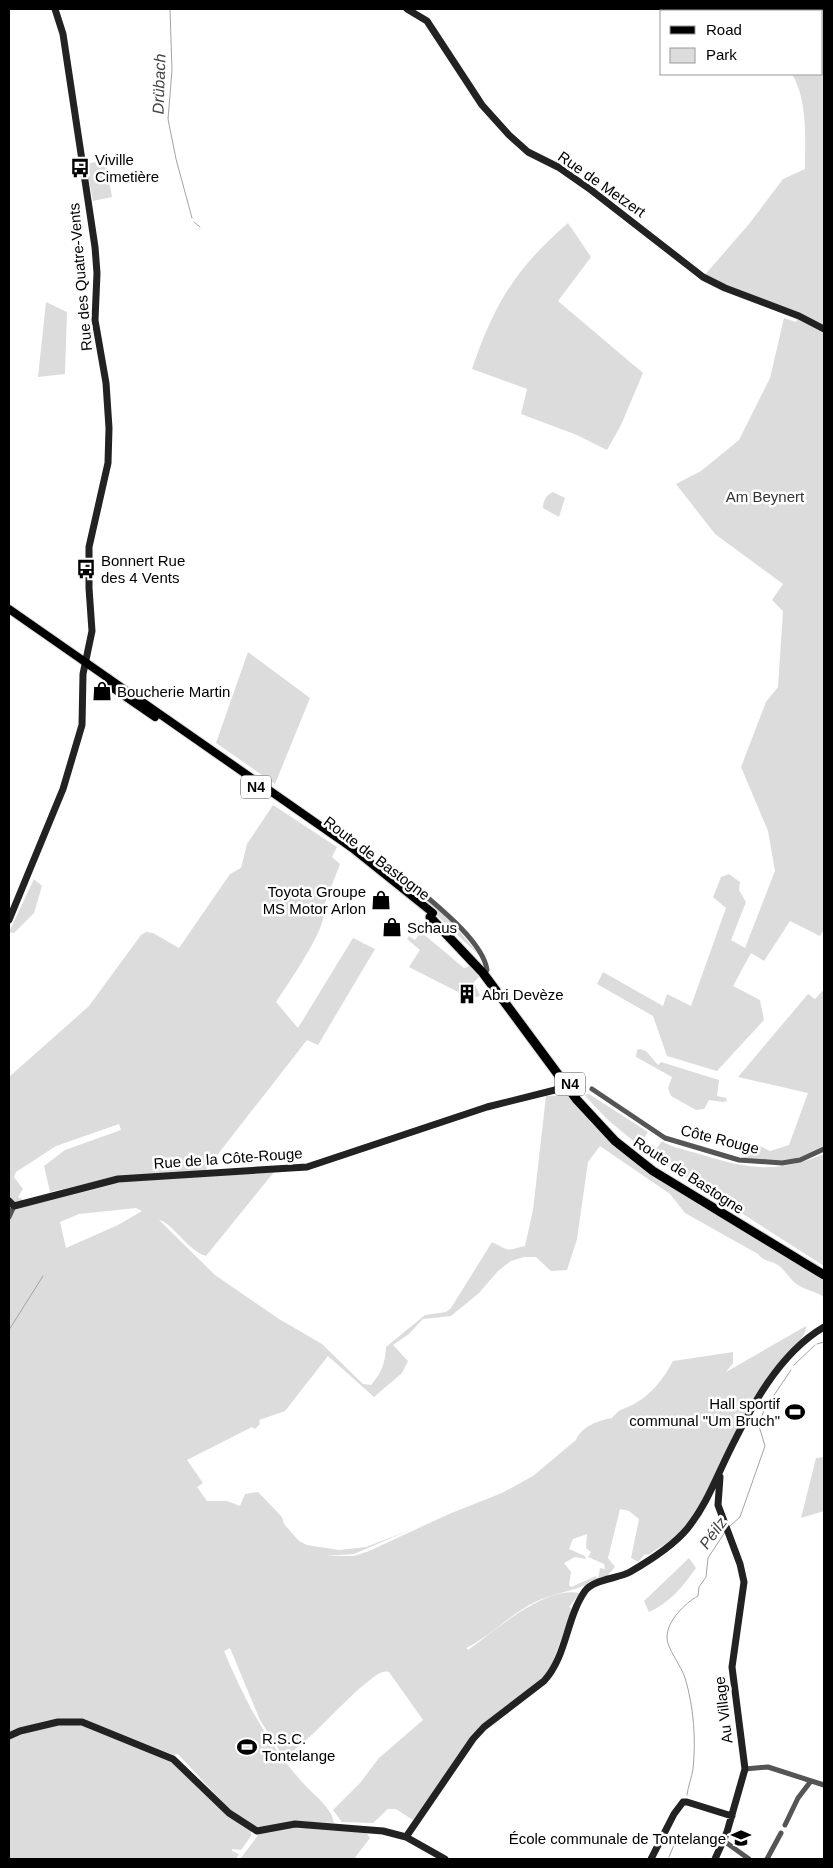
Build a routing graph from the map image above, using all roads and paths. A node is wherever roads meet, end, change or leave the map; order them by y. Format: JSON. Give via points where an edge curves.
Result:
{"nodes":[{"id":1,"x":55,"y":9,"type":"edge"},
{"id":2,"x":407,"y":9,"type":"edge"},
{"id":3,"x":824,"y":328,"type":"edge"},
{"id":4,"x":9,"y":609,"type":"edge"},
{"id":5,"x":9,"y":615,"type":"edge"},
{"id":6,"x":85,"y":665,"type":"junction"},
{"id":7,"x":392,"y":878,"type":"junction"},
{"id":8,"x":431,"y":915,"type":"junction"},
{"id":9,"x":9,"y":920,"type":"edge"},
{"id":10,"x":487,"y":970,"type":"junction"},
{"id":11,"x":567,"y":1087,"type":"junction"},
{"id":12,"x":592,"y":1089,"type":"dead end"},
{"id":13,"x":824,"y":1149,"type":"edge"},
{"id":14,"x":10,"y":1204,"type":"edge"},
{"id":15,"x":9,"y":1217,"type":"edge"},
{"id":16,"x":824,"y":1270,"type":"edge"},
{"id":17,"x":824,"y":1275,"type":"edge"},
{"id":18,"x":824,"y":1327,"type":"edge"},
{"id":19,"x":721,"y":1469,"type":"junction"},
{"id":20,"x":9,"y":1736,"type":"edge"},
{"id":21,"x":745,"y":1768,"type":"junction"},
{"id":22,"x":811,"y":1781,"type":"junction"},
{"id":23,"x":824,"y":1785,"type":"edge"},
{"id":24,"x":732,"y":1816,"type":"junction"},
{"id":25,"x":785,"y":1825,"type":"dead end"},
{"id":26,"x":781,"y":1833,"type":"dead end"},
{"id":27,"x":406,"y":1837,"type":"junction"},
{"id":28,"x":724,"y":1841,"type":"junction"},
{"id":29,"x":445,"y":1859,"type":"edge"},
{"id":30,"x":651,"y":1859,"type":"edge"},
{"id":31,"x":715,"y":1859,"type":"edge"},
{"id":32,"x":749,"y":1859,"type":"edge"},
{"id":33,"x":767,"y":1859,"type":"edge"}],
"edges":[{"from":1,"to":6,"type":"street","name":"Rue des Quatre-Vents","via":[[64,40],[92,220],[95,320],[110,428],[108,463],[89,547],[92,631]]},
{"from":2,"to":3,"type":"street","name":"Rue de Metzert","via":[[426,21],[482,105],[528,152],[558,167],[591,190],[703,277]]},
{"from":4,"to":6,"type":"main road","name":"Route de Bastogne","number":"N4"},
{"from":5,"to":6,"type":"main road","name":"Route de Bastogne","number":"N4"},
{"from":6,"to":7,"type":"main road","name":"Route de Bastogne","number":"N4"},
{"from":6,"to":8,"type":"main road","name":"Route de Bastogne","number":"N4","via":[[348,851]]},
{"from":6,"to":9,"type":"street","name":"Rue des Quatre-Vents","via":[[82,725],[74,753],[63,789]]},
{"from":7,"to":8,"type":"main road","name":"Route de Bastogne","number":"N4"},
{"from":7,"to":10,"type":"street","via":[[400,876],[408,881],[457,924],[483,957]]},
{"from":8,"to":10,"type":"highway","name":"Route de Bastogne","number":"N4"},
{"from":8,"to":11,"type":"highway","name":"Route de Bastogne","number":"N4","via":[[489,981]]},
{"from":10,"to":16,"type":"highway","name":"Route de Bastogne","number":"N4","via":[[578,1094],[618,1138],[662,1172]]},
{"from":11,"to":14,"type":"street","name":"Rue de la Côte-Rouge","via":[[495,1105],[307,1167],[118,1179]]},
{"from":11,"to":17,"type":"highway","name":"Route de Bastogne","number":"N4","via":[[596,1124],[634,1157],[666,1180]]},
{"from":12,"to":13,"type":"street","name":"Côte Rouge","via":[[665,1138],[729,1158],[782,1163],[800,1160]]},
{"from":14,"to":15,"type":"street","name":"Rue de la Côte-Rouge"},
{"from":18,"to":19,"type":"street","via":[[797,1348],[774,1374]]},
{"from":19,"to":21,"type":"street","name":"Au Village","via":[[718,1498],[723,1524],[744,1582],[732,1668]]},
{"from":19,"to":27,"type":"street","via":[[702,1508],[681,1535],[629,1572],[585,1591],[572,1616],[553,1672],[484,1726]]},
{"from":20,"to":27,"type":"street","via":[[58,1722],[82,1722],[173,1759],[229,1813],[257,1831],[308,1824],[369,1828]]},
{"from":21,"to":22,"type":"street","via":[[768,1767]]},
{"from":21,"to":24,"type":"street","name":"Au Village"},
{"from":22,"to":23,"type":"street"},
{"from":22,"to":25,"type":"street","via":[[798,1798]]},
{"from":24,"to":28,"type":"street","name":"Au Village"},
{"from":24,"to":30,"type":"street","via":[[683,1802]]},
{"from":26,"to":33,"type":"street"},
{"from":27,"to":29,"type":"street"},
{"from":28,"to":31,"type":"street","name":"Au Village"},
{"from":28,"to":32,"type":"street"}]}
